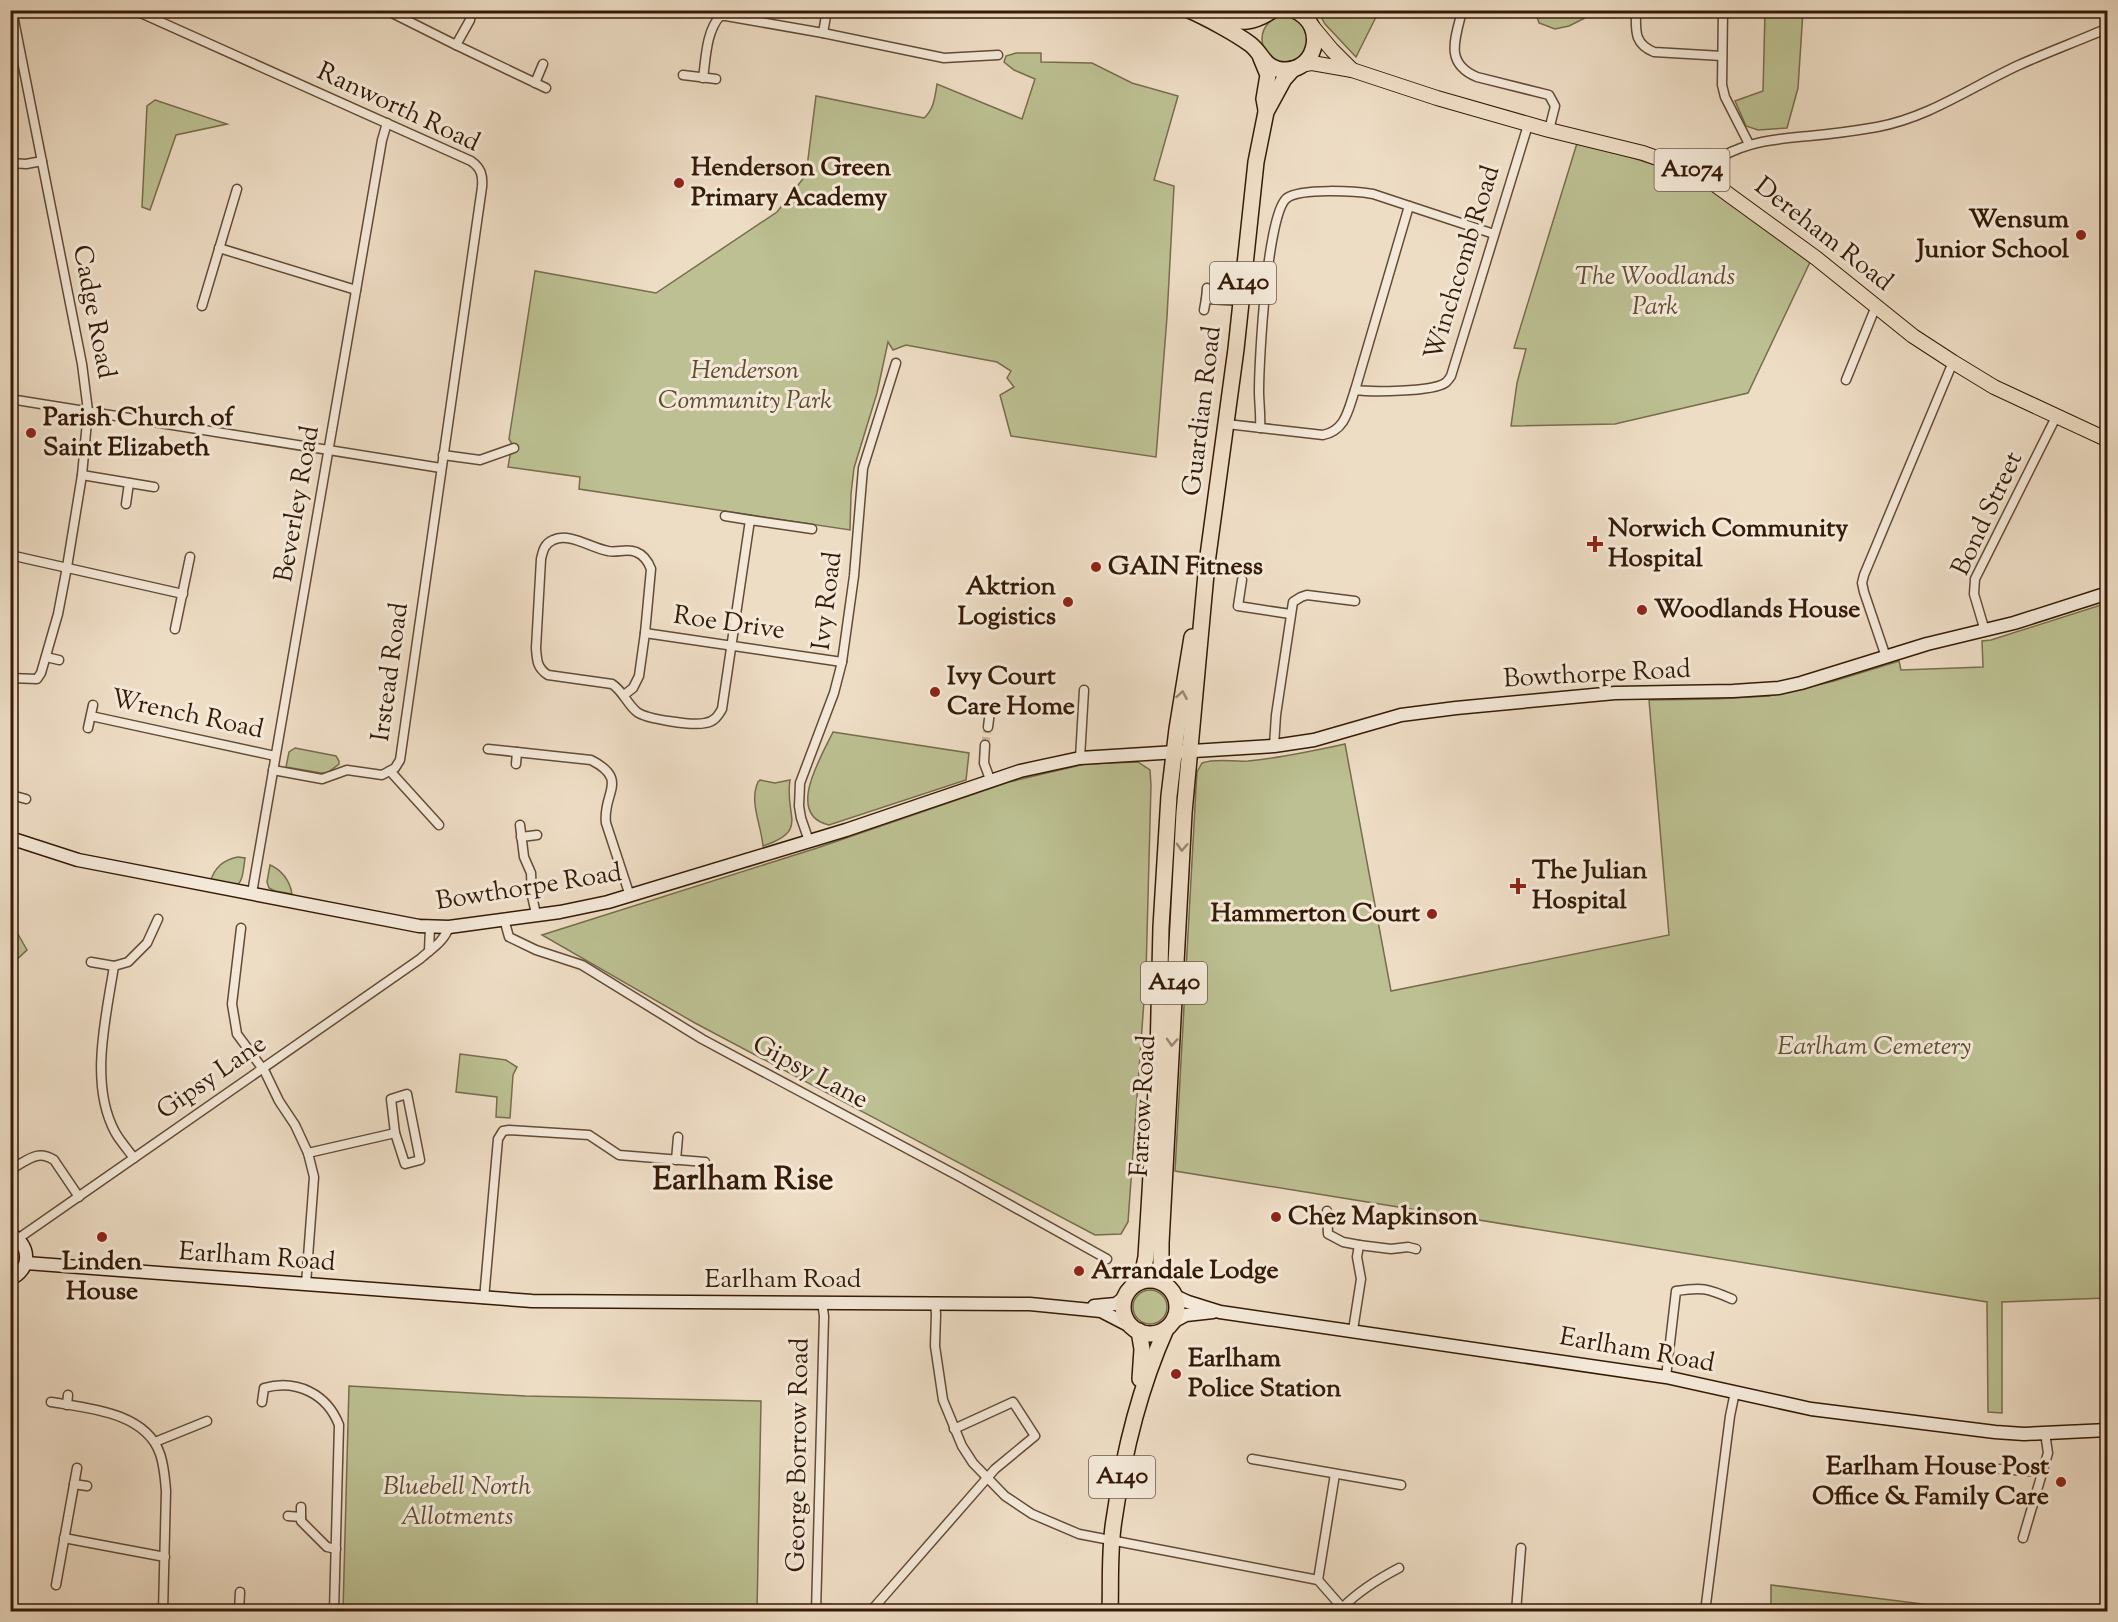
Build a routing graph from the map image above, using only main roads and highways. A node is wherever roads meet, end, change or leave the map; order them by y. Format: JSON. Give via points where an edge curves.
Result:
{"nodes":[{"id":1,"x":1194,"y":13,"type":"edge"},
{"id":2,"x":1270,"y":13,"type":"edge"},
{"id":3,"x":1304,"y":16,"type":"edge"},
{"id":4,"x":1258,"y":54,"type":"junction"},
{"id":5,"x":1298,"y":67,"type":"junction"},
{"id":6,"x":1352,"y":69,"type":"junction"},
{"id":7,"x":1266,"y":112,"type":"junction"},
{"id":8,"x":2108,"y":441,"type":"edge"},
{"id":9,"x":1207,"y":572,"type":"junction"},
{"id":10,"x":2108,"y":593,"type":"edge"},
{"id":11,"x":1190,"y":751,"type":"junction"},
{"id":12,"x":1174,"y":753,"type":"junction"},
{"id":13,"x":10,"y":838,"type":"edge"},
{"id":14,"x":15,"y":1236,"type":"edge"},
{"id":15,"x":26,"y":1263,"type":"junction"},
{"id":16,"x":10,"y":1279,"type":"edge"},
{"id":17,"x":1142,"y":1281,"type":"junction"},
{"id":18,"x":1165,"y":1284,"type":"junction"},
{"id":19,"x":1126,"y":1296,"type":"junction"},
{"id":20,"x":1175,"y":1296,"type":"junction"},
{"id":21,"x":1081,"y":1307,"type":"junction"},
{"id":22,"x":1220,"y":1312,"type":"junction"},
{"id":23,"x":1169,"y":1326,"type":"junction"},
{"id":24,"x":1135,"y":1329,"type":"junction"},
{"id":25,"x":1137,"y":1414,"type":"junction"},
{"id":26,"x":2108,"y":1430,"type":"edge"},
{"id":27,"x":1110,"y":1611,"type":"edge"}],
"edges":[{"from":1,"to":2,"type":"highway","name":"Dereham Road","number":"A1074","via":[[1241,22]]},
{"from":1,"to":4,"type":"highway","name":"Dereham Road","number":"A1074","via":[[1248,43]]},
{"from":2,"to":4,"type":"highway","name":"Dereham Road","number":"A140","via":[[1256,28]]},
{"from":3,"to":5,"type":"highway","name":"Dereham Road","number":"A140","via":[[1315,34],[1315,44]]},
{"from":3,"to":6,"type":"main road","name":"Dereham Road","number":"A1074"},
{"from":4,"to":5,"type":"highway","name":"Dereham Road","number":"A1074","via":[[1277,69]]},
{"from":4,"to":7,"type":"highway","name":"Guardian Road","number":"A140","via":[[1268,75]]},
{"from":5,"to":6,"type":"main road","name":"Dereham Road","number":"A1074","via":[[1312,63]]},
{"from":5,"to":7,"type":"highway","name":"Guardian Road","number":"A140","via":[[1284,79]]},
{"from":6,"to":8,"type":"main road","name":"Dereham Road","number":"A1074","via":[[1437,98],[1643,153],[1699,173],[1816,258],[1913,336],[1994,387]]},
{"from":7,"to":9,"type":"highway","name":"Guardian Road","number":"A140","via":[[1252,187],[1242,301]]},
{"from":9,"to":11,"type":"highway","name":"Guardian Road","number":"A140"},
{"from":12,"to":9,"type":"highway","name":"Guardian Road","number":"A140","one_way":true},
{"from":10,"to":11,"type":"main road","name":"Bowthorpe Road","via":[[2014,624],[1927,644],[1779,688],[1589,695],[1426,711],[1314,740]]},
{"from":11,"to":12,"type":"main road","name":"Bowthorpe Road"},
{"from":11,"to":18,"type":"highway","name":"Farrow Road","number":"A140","one_way":true,"via":[[1161,1243]]},
{"from":12,"to":13,"type":"main road","name":"Bowthorpe Road","via":[[1080,758],[1029,769],[630,896],[584,908],[449,927],[430,927],[78,860]]},
{"from":12,"to":17,"type":"highway","name":"Farrow Road","number":"A140","via":[[1161,927],[1149,1221]]},
{"from":14,"to":15,"type":"main road","via":[[25,1246]]},
{"from":15,"to":16,"type":"main road"},
{"from":15,"to":21,"type":"main road","name":"Earlham Road","via":[[532,1302]]},
{"from":17,"to":18,"type":"highway"},
{"from":17,"to":19,"type":"highway"},
{"from":18,"to":20,"type":"highway"},
{"from":19,"to":21,"type":"main road","name":"Earlham Road","via":[[1116,1304]]},
{"from":19,"to":24,"type":"highway","number":"A140","via":[[1126,1318]]},
{"from":20,"to":22,"type":"main road","name":"Earlham Road"},
{"from":20,"to":23,"type":"highway","number":"A140","via":[[1176,1312]]},
{"from":21,"to":24,"type":"main road","name":"Earlham Road","via":[[1101,1311]]},
{"from":22,"to":23,"type":"main road","name":"Earlham Road","via":[[1186,1315]]},
{"from":22,"to":26,"type":"main road","name":"Earlham Road","via":[[1666,1377],[1811,1409],[1881,1419],[1995,1432]]},
{"from":23,"to":24,"type":"highway","via":[[1148,1334]]},
{"from":23,"to":25,"type":"highway","number":"A140","via":[[1147,1375]]},
{"from":24,"to":25,"type":"highway","number":"A140","via":[[1142,1349]]},
{"from":25,"to":27,"type":"highway","number":"A140","via":[[1112,1541]]}]}
